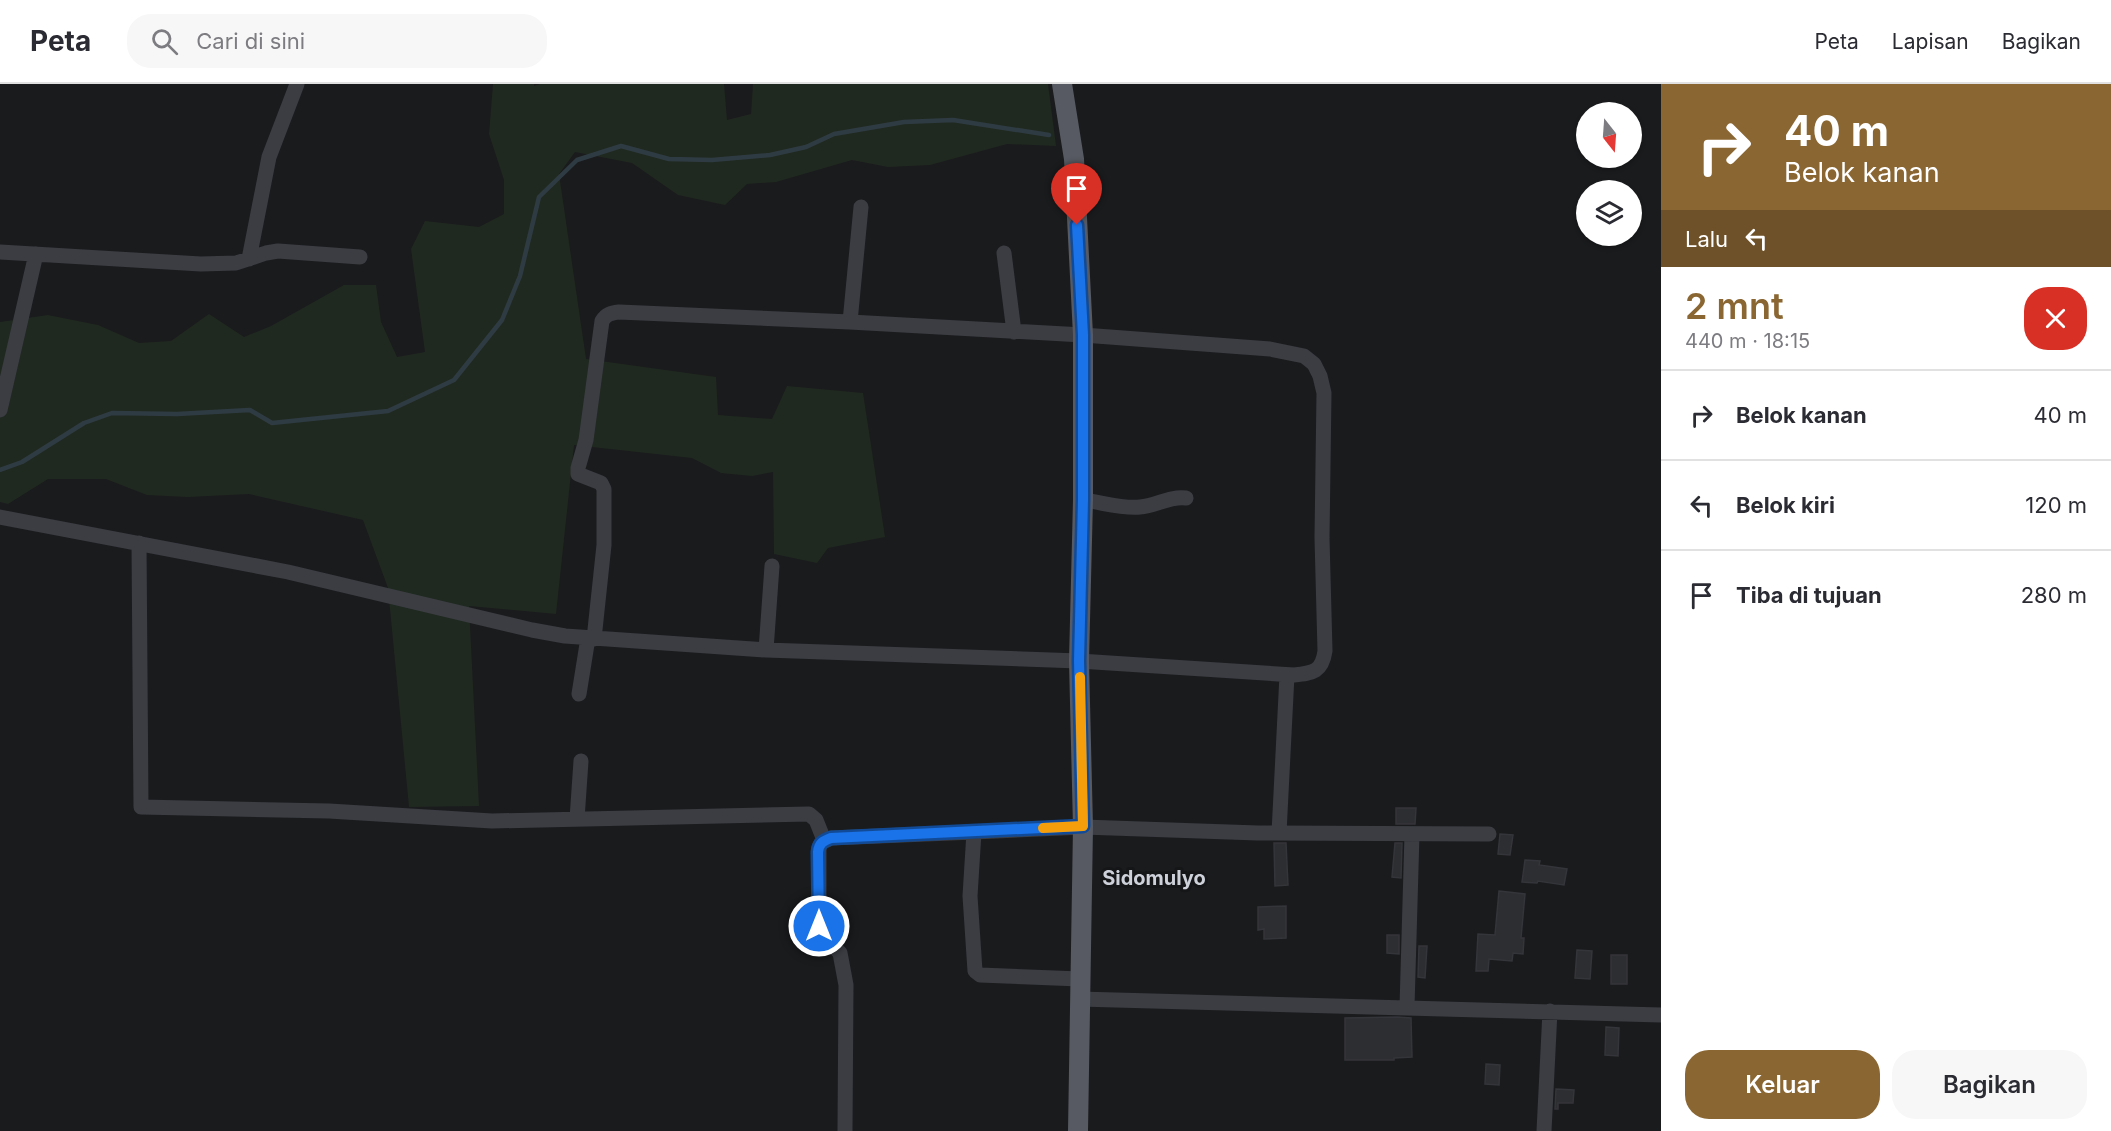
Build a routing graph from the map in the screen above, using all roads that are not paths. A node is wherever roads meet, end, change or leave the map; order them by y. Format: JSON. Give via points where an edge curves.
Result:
{"nodes":[{"id":1,"x":297,"y":84,"type":"edge"},
{"id":2,"x":1062,"y":84,"type":"edge"},
{"id":3,"x":861,"y":207,"type":"dead end"},
{"id":4,"x":0,"y":252,"type":"edge"},
{"id":5,"x":1004,"y":253,"type":"dead end"},
{"id":6,"x":36,"y":254,"type":"junction"},
{"id":7,"x":360,"y":258,"type":"dead end"},
{"id":8,"x":249,"y":259,"type":"junction"},
{"id":9,"x":850,"y":322,"type":"junction"},
{"id":10,"x":1014,"y":332,"type":"junction"},
{"id":11,"x":1083,"y":335,"type":"junction"},
{"id":12,"x":0,"y":410,"type":"edge"},
{"id":13,"x":1186,"y":498,"type":"dead end"},
{"id":14,"x":1083,"y":500,"type":"junction"},
{"id":15,"x":0,"y":517,"type":"edge"},
{"id":16,"x":139,"y":543,"type":"junction"},
{"id":17,"x":772,"y":566,"type":"dead end"},
{"id":18,"x":591,"y":638,"type":"junction"},
{"id":19,"x":766,"y":650,"type":"junction"},
{"id":20,"x":1079,"y":661,"type":"junction"},
{"id":21,"x":1287,"y":675,"type":"junction"},
{"id":22,"x":579,"y":694,"type":"dead end"},
{"id":23,"x":580,"y":760,"type":"dead end"},
{"id":24,"x":577,"y":819,"type":"junction"},
{"id":25,"x":1083,"y":826,"type":"junction"},
{"id":26,"x":974,"y":832,"type":"junction"},
{"id":27,"x":1279,"y":833,"type":"junction"},
{"id":28,"x":1412,"y":834,"type":"junction"},
{"id":29,"x":1489,"y":834,"type":"dead end"},
{"id":30,"x":825,"y":840,"type":"junction"},
{"id":31,"x":1080,"y":979,"type":"junction"},
{"id":32,"x":1079,"y":999,"type":"junction"},
{"id":33,"x":1407,"y":1007,"type":"junction"},
{"id":34,"x":1550,"y":1011,"type":"junction"},
{"id":35,"x":1661,"y":1015,"type":"edge"},
{"id":36,"x":845,"y":1131,"type":"edge"},
{"id":37,"x":1078,"y":1131,"type":"edge"},
{"id":38,"x":1544,"y":1131,"type":"edge"}],
"edges":[{"from":1,"to":8,"type":"street","via":[[269,157]]},
{"from":2,"to":11,"type":"main road","via":[[1074,159]]},
{"from":3,"to":9,"type":"street"},
{"from":4,"to":6,"type":"street"},
{"from":5,"to":10,"type":"street"},
{"from":6,"to":8,"type":"street","via":[[201,264]]},
{"from":6,"to":12,"type":"street"},
{"from":7,"to":8,"type":"street","via":[[278,251]]},
{"from":9,"to":10,"type":"street"},
{"from":9,"to":18,"type":"street","via":[[619,312],[604,316],[586,440],[578,468],[578,474],[601,483],[604,489],[604,545]]},
{"from":10,"to":11,"type":"street"},
{"from":11,"to":14,"type":"main road"},
{"from":11,"to":21,"type":"street","via":[[1270,349],[1304,356],[1314,364],[1324,393],[1325,651],[1316,671]]},
{"from":13,"to":14,"type":"street","via":[[1135,507]]},
{"from":14,"to":20,"type":"main road"},
{"from":15,"to":16,"type":"street"},
{"from":16,"to":18,"type":"street","via":[[288,572],[532,630]]},
{"from":16,"to":24,"type":"street","via":[[141,807],[329,811],[492,821]]},
{"from":17,"to":19,"type":"street"},
{"from":18,"to":19,"type":"street"},
{"from":18,"to":22,"type":"street"},
{"from":19,"to":20,"type":"street"},
{"from":20,"to":21,"type":"street"},
{"from":20,"to":25,"type":"main road"},
{"from":21,"to":27,"type":"street"},
{"from":23,"to":24,"type":"street"},
{"from":24,"to":30,"type":"street","via":[[809,814]]},
{"from":25,"to":26,"type":"street"},
{"from":25,"to":27,"type":"street"},
{"from":25,"to":31,"type":"main road"},
{"from":26,"to":30,"type":"street"},
{"from":26,"to":31,"type":"street","via":[[970,896],[975,971],[980,975]]},
{"from":27,"to":28,"type":"street"},
{"from":28,"to":29,"type":"street"},
{"from":28,"to":33,"type":"street"},
{"from":30,"to":36,"type":"street","via":[[818,852],[819,926],[822,935],[840,953],[846,985]]},
{"from":31,"to":32,"type":"main road"},
{"from":32,"to":33,"type":"street"},
{"from":32,"to":37,"type":"main road"},
{"from":33,"to":34,"type":"street"},
{"from":34,"to":35,"type":"street"},
{"from":34,"to":38,"type":"street"}]}
